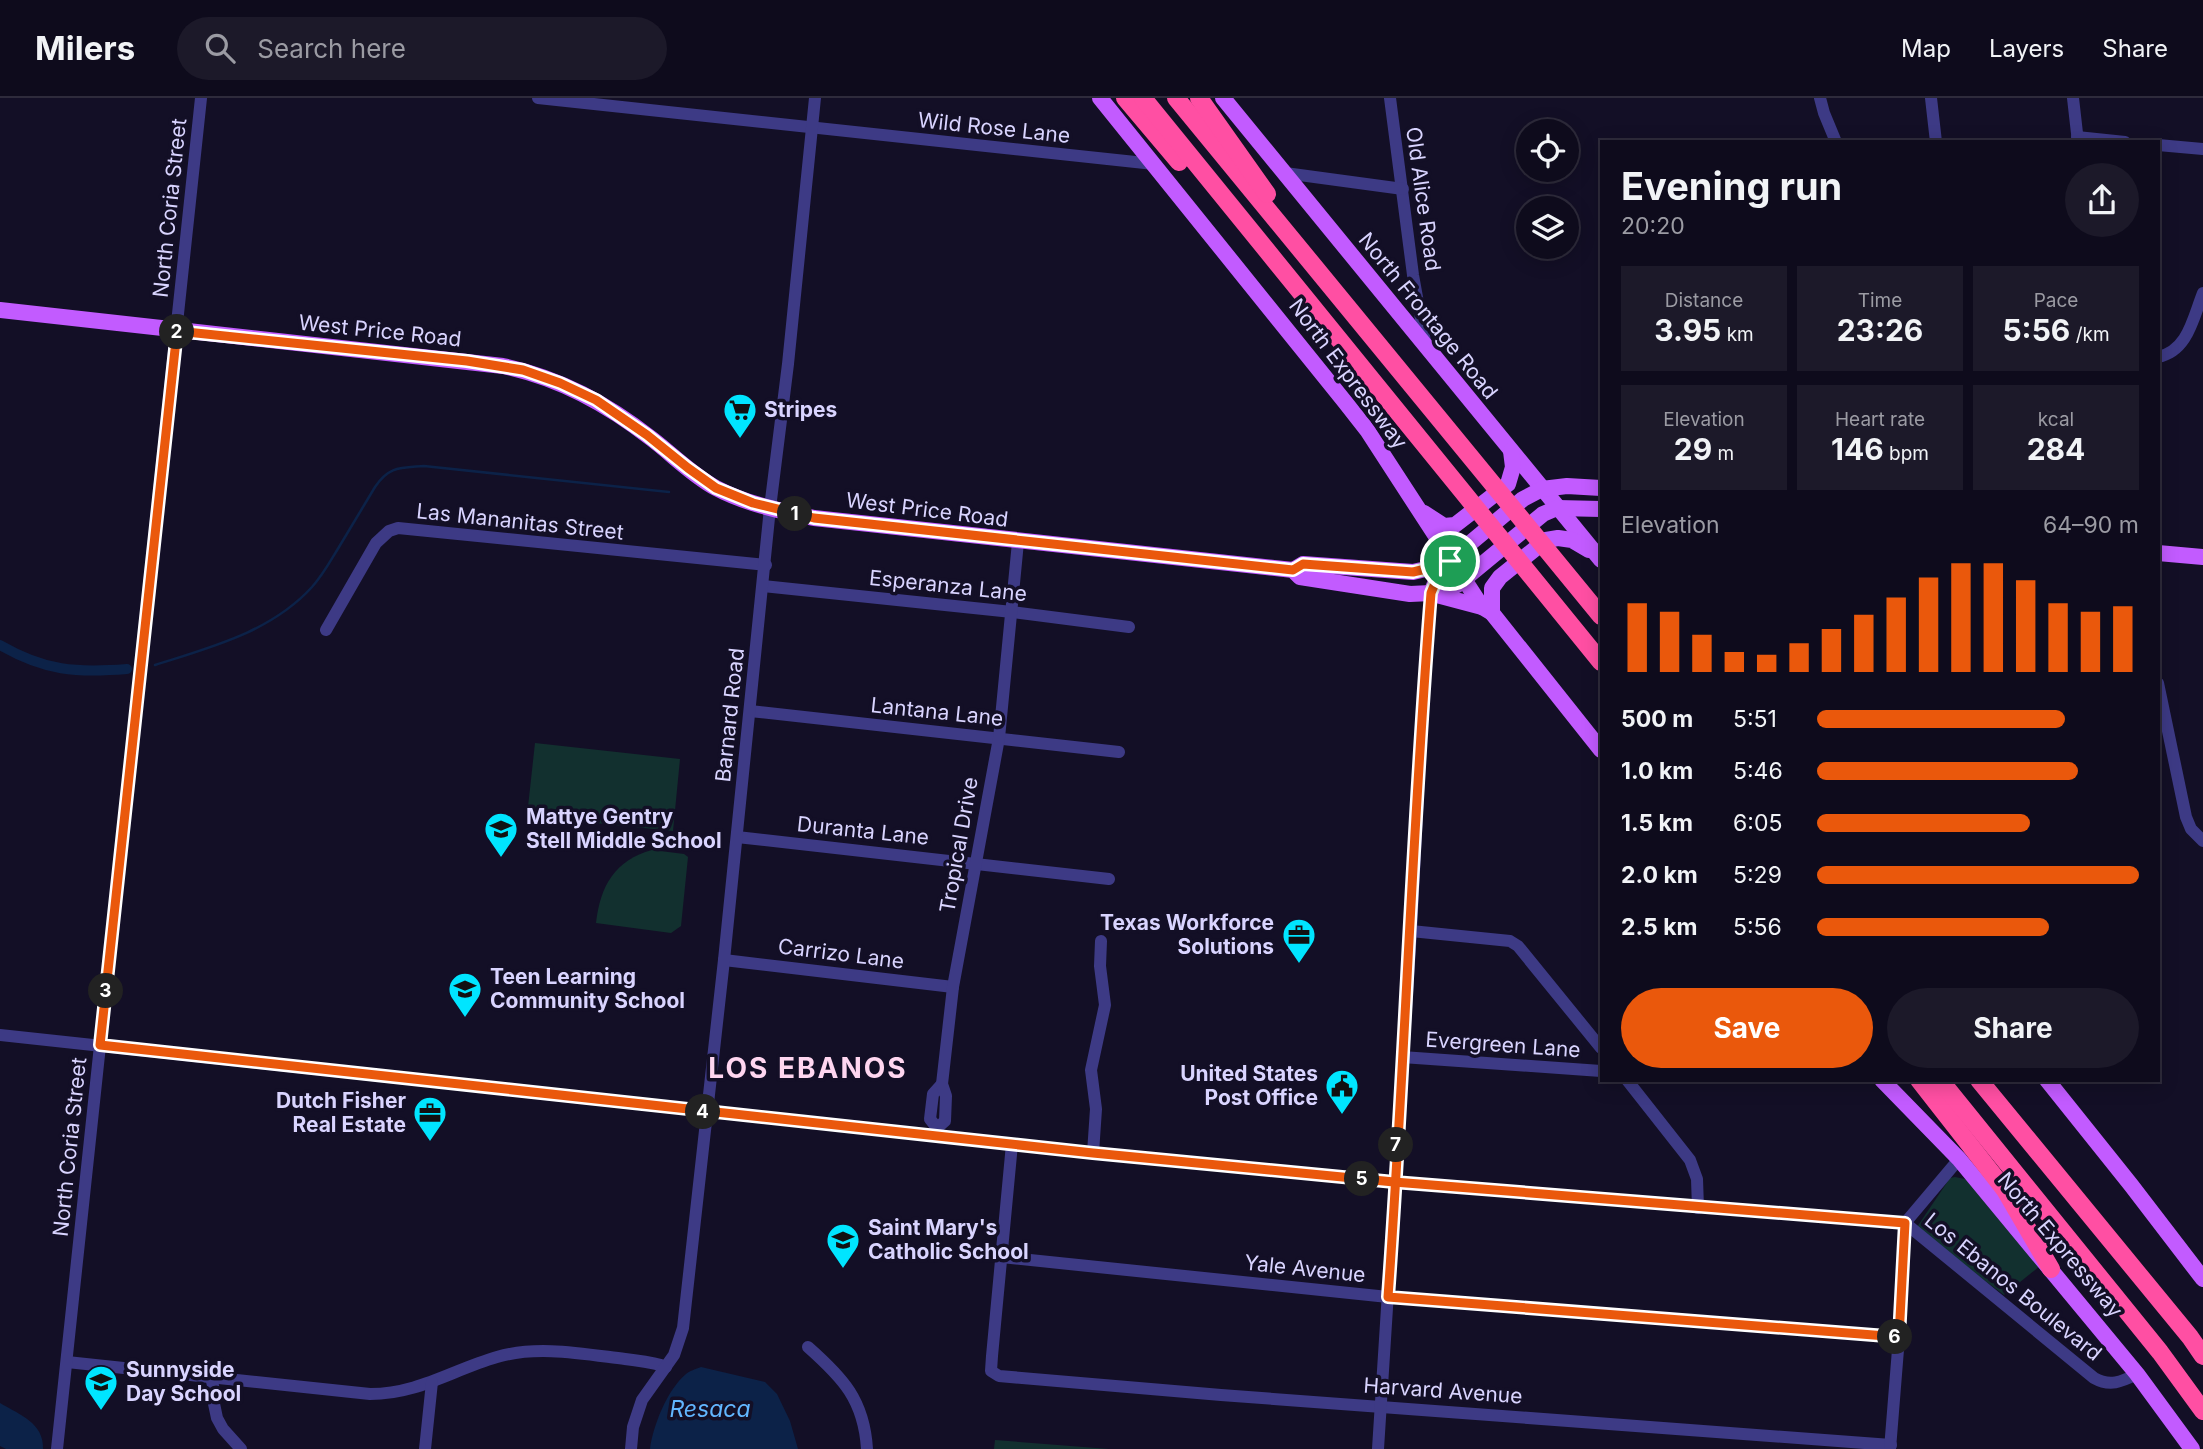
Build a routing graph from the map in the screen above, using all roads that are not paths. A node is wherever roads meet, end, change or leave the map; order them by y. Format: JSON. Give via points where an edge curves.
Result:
{"nodes":[{"id":1,"x":201,"y":98,"type":"edge"},
{"id":2,"x":538,"y":98,"type":"edge"},
{"id":3,"x":814,"y":98,"type":"edge"},
{"id":4,"x":1100,"y":98,"type":"edge"},
{"id":5,"x":1125,"y":98,"type":"edge"},
{"id":6,"x":1143,"y":98,"type":"edge"},
{"id":7,"x":1176,"y":98,"type":"edge"},
{"id":8,"x":1199,"y":98,"type":"edge"},
{"id":9,"x":1223,"y":98,"type":"edge"},
{"id":10,"x":1390,"y":98,"type":"edge"},
{"id":11,"x":1820,"y":98,"type":"edge"},
{"id":12,"x":1931,"y":98,"type":"edge"},
{"id":13,"x":2073,"y":98,"type":"edge"},
{"id":14,"x":811,"y":127,"type":"junction"},
{"id":15,"x":1835,"y":140,"type":"edge"},
{"id":16,"x":1936,"y":140,"type":"edge"},
{"id":17,"x":2078,"y":140,"type":"edge"},
{"id":18,"x":2160,"y":145,"type":"edge"},
{"id":19,"x":2203,"y":149,"type":"edge"},
{"id":20,"x":1154,"y":164,"type":"junction"},
{"id":21,"x":1284,"y":173,"type":"junction"},
{"id":22,"x":1403,"y":189,"type":"junction"},
{"id":23,"x":1310,"y":262,"type":"junction"},
{"id":24,"x":1282,"y":270,"type":"junction"},
{"id":25,"x":2203,"y":293,"type":"edge"},
{"id":26,"x":0,"y":310,"type":"edge"},
{"id":27,"x":177,"y":331,"type":"junction"},
{"id":28,"x":1426,"y":347,"type":"junction"},
{"id":29,"x":2160,"y":357,"type":"edge"},
{"id":30,"x":1511,"y":451,"type":"junction"},
{"id":31,"x":1524,"y":465,"type":"junction"},
{"id":32,"x":1599,"y":488,"type":"edge"},
{"id":33,"x":1542,"y":489,"type":"junction"},
{"id":34,"x":1414,"y":505,"type":"junction"},
{"id":35,"x":770,"y":508,"type":"junction"},
{"id":36,"x":1558,"y":508,"type":"junction"},
{"id":37,"x":1600,"y":509,"type":"edge"},
{"id":38,"x":1018,"y":542,"type":"junction"},
{"id":39,"x":2160,"y":553,"type":"edge"},
{"id":40,"x":1599,"y":557,"type":"edge"},
{"id":41,"x":2203,"y":557,"type":"edge"},
{"id":42,"x":1450,"y":561,"type":"junction"},
{"id":43,"x":765,"y":565,"type":"junction"},
{"id":44,"x":1293,"y":570,"type":"junction"},
{"id":45,"x":1463,"y":579,"type":"junction"},
{"id":46,"x":763,"y":586,"type":"junction"},
{"id":47,"x":1431,"y":593,"type":"junction"},
{"id":48,"x":1487,"y":610,"type":"junction"},
{"id":49,"x":1012,"y":612,"type":"junction"},
{"id":50,"x":1600,"y":615,"type":"edge"},
{"id":51,"x":1129,"y":627,"type":"dead end"},
{"id":52,"x":326,"y":630,"type":"dead end"},
{"id":53,"x":1600,"y":661,"type":"edge"},
{"id":54,"x":2160,"y":693,"type":"edge"},
{"id":55,"x":750,"y":711,"type":"junction"},
{"id":56,"x":999,"y":738,"type":"junction"},
{"id":57,"x":1600,"y":749,"type":"edge"},
{"id":58,"x":1119,"y":752,"type":"dead end"},
{"id":59,"x":737,"y":837,"type":"junction"},
{"id":60,"x":2203,"y":841,"type":"edge"},
{"id":61,"x":975,"y":863,"type":"junction"},
{"id":62,"x":1109,"y":879,"type":"dead end"},
{"id":63,"x":1410,"y":932,"type":"junction"},
{"id":64,"x":1101,"y":941,"type":"dead end"},
{"id":65,"x":724,"y":960,"type":"junction"},
{"id":66,"x":953,"y":987,"type":"junction"},
{"id":67,"x":0,"y":1035,"type":"edge"},
{"id":68,"x":100,"y":1045,"type":"junction"},
{"id":69,"x":1600,"y":1047,"type":"edge"},
{"id":70,"x":1402,"y":1057,"type":"junction"},
{"id":71,"x":1600,"y":1071,"type":"edge"},
{"id":72,"x":1629,"y":1082,"type":"edge"},
{"id":73,"x":1884,"y":1082,"type":"edge"},
{"id":74,"x":1921,"y":1082,"type":"edge"},
{"id":75,"x":1942,"y":1082,"type":"edge"},
{"id":76,"x":1981,"y":1082,"type":"edge"},
{"id":77,"x":2049,"y":1082,"type":"edge"},
{"id":78,"x":707,"y":1112,"type":"junction"},
{"id":79,"x":937,"y":1132,"type":"junction"},
{"id":80,"x":1013,"y":1144,"type":"junction"},
{"id":81,"x":1093,"y":1153,"type":"junction"},
{"id":82,"x":1959,"y":1158,"type":"junction"},
{"id":83,"x":1394,"y":1182,"type":"junction"},
{"id":84,"x":1698,"y":1208,"type":"junction"},
{"id":85,"x":1905,"y":1223,"type":"junction"},
{"id":86,"x":1001,"y":1257,"type":"junction"},
{"id":87,"x":2051,"y":1269,"type":"junction"},
{"id":88,"x":2203,"y":1279,"type":"edge"},
{"id":89,"x":1388,"y":1297,"type":"junction"},
{"id":90,"x":1899,"y":1337,"type":"junction"},
{"id":91,"x":808,"y":1347,"type":"dead end"},
{"id":92,"x":2203,"y":1356,"type":"edge"},
{"id":93,"x":67,"y":1362,"type":"junction"},
{"id":94,"x":666,"y":1367,"type":"junction"},
{"id":95,"x":2137,"y":1374,"type":"junction"},
{"id":96,"x":212,"y":1377,"type":"junction"},
{"id":97,"x":432,"y":1382,"type":"junction"},
{"id":98,"x":1381,"y":1406,"type":"junction"},
{"id":99,"x":2203,"y":1411,"type":"edge"},
{"id":100,"x":1890,"y":1447,"type":"edge"},
{"id":101,"x":57,"y":1449,"type":"edge"},
{"id":102,"x":241,"y":1449,"type":"edge"},
{"id":103,"x":425,"y":1449,"type":"edge"},
{"id":104,"x":631,"y":1449,"type":"edge"},
{"id":105,"x":867,"y":1449,"type":"edge"},
{"id":106,"x":1378,"y":1449,"type":"edge"},
{"id":107,"x":2192,"y":1449,"type":"edge"}],
"edges":[{"from":1,"to":27,"type":"street","name":"North Coria Street"},
{"from":2,"to":14,"type":"street","name":"Wild Rose Lane"},
{"from":3,"to":14,"type":"street","name":"Barnard Road"},
{"from":4,"to":20,"type":"main road","name":"North Expressway"},
{"from":5,"to":24,"type":"highway","via":[[1232,223]]},
{"from":6,"to":24,"type":"highway","name":"North Expressway"},
{"from":7,"to":23,"type":"highway","name":"North Expressway"},
{"from":8,"to":23,"type":"highway"},
{"from":9,"to":21,"type":"main road","name":"North Frontage Road"},
{"from":10,"to":22,"type":"street","name":"Old Alice Road"},
{"from":11,"to":15,"type":"street"},
{"from":12,"to":16,"type":"street"},
{"from":13,"to":17,"type":"street"},
{"from":14,"to":20,"type":"street","name":"Wild Rose Lane"},
{"from":14,"to":35,"type":"street","name":"Barnard Road"},
{"from":18,"to":19,"type":"street"},
{"from":20,"to":34,"type":"main road","name":"North Expressway","via":[[1353,411]]},
{"from":21,"to":22,"type":"street"},
{"from":21,"to":28,"type":"main road","name":"North Frontage Road"},
{"from":22,"to":28,"type":"street","name":"Old Alice Road"},
{"from":23,"to":50,"type":"highway","name":"North Expressway"},
{"from":24,"to":53,"type":"highway","name":"North Expressway"},
{"from":25,"to":29,"type":"street","via":[[2186,337],[2168,355]]},
{"from":26,"to":27,"type":"main road","name":"West Price Road"},
{"from":27,"to":35,"type":"main road","name":"West Price Road","via":[[467,361],[532,373],[596,400],[716,488]]},
{"from":27,"to":68,"type":"street","name":"North Coria Street"},
{"from":28,"to":30,"type":"main road","name":"North Frontage Road"},
{"from":30,"to":31,"type":"main road","name":"North Frontage Road"},
{"from":30,"to":34,"type":"main road","via":[[1508,484],[1455,525],[1437,523]]},
{"from":31,"to":32,"type":"main road","via":[[1546,477]]},
{"from":31,"to":33,"type":"main road","name":"North Frontage Road"},
{"from":32,"to":33,"type":"main road"},
{"from":33,"to":36,"type":"main road","name":"North Frontage Road"},
{"from":33,"to":42,"type":"main road","via":[[1523,499]]},
{"from":34,"to":42,"type":"main road","name":"North Expressway"},
{"from":35,"to":38,"type":"main road","name":"West Price Road","via":[[814,518]]},
{"from":35,"to":43,"type":"street","name":"Barnard Road"},
{"from":36,"to":37,"type":"main road"},
{"from":36,"to":40,"type":"main road","name":"North Frontage Road"},
{"from":36,"to":45,"type":"main road","name":"West Price Road","via":[[1543,514]]},
{"from":38,"to":44,"type":"main road","name":"West Price Road"},
{"from":38,"to":49,"type":"street","name":"Tropical Drive"},
{"from":39,"to":41,"type":"main road"},
{"from":40,"to":48,"type":"main road","via":[[1572,540],[1546,540],[1500,577]]},
{"from":42,"to":44,"type":"main road","via":[[1413,572],[1303,564]]},
{"from":42,"to":45,"type":"main road","name":"North Expressway"},
{"from":42,"to":47,"type":"main road"},
{"from":43,"to":46,"type":"street","name":"Barnard Road"},
{"from":43,"to":52,"type":"street","name":"Las Mananitas Street","via":[[398,528],[376,543]]},
{"from":44,"to":47,"type":"main road","name":"West Price Road","via":[[1300,577],[1410,594]]},
{"from":45,"to":47,"type":"main road","name":"West Price Road"},
{"from":45,"to":48,"type":"main road","name":"North Expressway"},
{"from":46,"to":49,"type":"street","name":"Esperanza Lane"},
{"from":46,"to":55,"type":"street","name":"Barnard Road"},
{"from":47,"to":48,"type":"main road"},
{"from":47,"to":63,"type":"street"},
{"from":48,"to":57,"type":"main road","name":"North Expressway"},
{"from":49,"to":51,"type":"street","name":"Esperanza Lane"},
{"from":49,"to":56,"type":"street","name":"Tropical Drive"},
{"from":54,"to":60,"type":"street","via":[[2186,817]]},
{"from":55,"to":56,"type":"street","name":"Lantana Lane"},
{"from":55,"to":59,"type":"street","name":"Barnard Road"},
{"from":56,"to":58,"type":"street","name":"Lantana Lane"},
{"from":56,"to":61,"type":"street","name":"Tropical Drive"},
{"from":59,"to":61,"type":"street","name":"Duranta Lane"},
{"from":59,"to":65,"type":"street","name":"Barnard Road"},
{"from":61,"to":62,"type":"street","name":"Duranta Lane"},
{"from":61,"to":66,"type":"street","name":"Tropical Drive"},
{"from":63,"to":69,"type":"street","via":[[1510,941]]},
{"from":63,"to":70,"type":"street"},
{"from":64,"to":81,"type":"street","via":[[1105,1005],[1091,1070],[1096,1109]]},
{"from":65,"to":66,"type":"street","name":"Carrizo Lane"},
{"from":65,"to":78,"type":"street","name":"Barnard Road"},
{"from":66,"to":79,"type":"street","name":"Tropical Drive","via":[[942,1084],[933,1094],[930,1119]]},
{"from":67,"to":68,"type":"street"},
{"from":68,"to":78,"type":"street"},
{"from":68,"to":93,"type":"street","name":"North Coria Street"},
{"from":70,"to":71,"type":"street","name":"Evergreen Lane"},
{"from":70,"to":83,"type":"street"},
{"from":72,"to":84,"type":"street","via":[[1690,1160],[1697,1179]]},
{"from":73,"to":82,"type":"main road","name":"North Expressway"},
{"from":74,"to":87,"type":"highway","via":[[2005,1190]]},
{"from":75,"to":99,"type":"highway","name":"North Expressway"},
{"from":76,"to":92,"type":"highway","name":"North Expressway"},
{"from":77,"to":88,"type":"main road"},
{"from":78,"to":79,"type":"street"},
{"from":78,"to":94,"type":"street","name":"Barnard Road","via":[[683,1328]]},
{"from":79,"to":80,"type":"street"},
{"from":80,"to":81,"type":"street"},
{"from":80,"to":86,"type":"street"},
{"from":81,"to":83,"type":"street"},
{"from":82,"to":85,"type":"street"},
{"from":82,"to":87,"type":"main road","name":"North Expressway"},
{"from":83,"to":84,"type":"street"},
{"from":83,"to":89,"type":"street"},
{"from":84,"to":85,"type":"street"},
{"from":85,"to":90,"type":"street"},
{"from":85,"to":95,"type":"street","name":"Los Ebanos Boulevard","via":[[2094,1378],[2118,1383]]},
{"from":86,"to":89,"type":"street","name":"Yale Avenue"},
{"from":86,"to":98,"type":"street","name":"Harvard Avenue","via":[[994,1374]]},
{"from":87,"to":95,"type":"main road","name":"North Expressway"},
{"from":89,"to":90,"type":"street","name":"Yale Avenue"},
{"from":89,"to":98,"type":"street"},
{"from":90,"to":100,"type":"street"},
{"from":91,"to":105,"type":"street","via":[[854,1396]]},
{"from":93,"to":96,"type":"street"},
{"from":93,"to":101,"type":"street","name":"North Coria Street"},
{"from":94,"to":97,"type":"street","via":[[528,1352],[496,1357]]},
{"from":94,"to":104,"type":"street","name":"Barnard Road","via":[[642,1400]]},
{"from":95,"to":107,"type":"main road","name":"North Expressway"},
{"from":96,"to":97,"type":"street","via":[[370,1394]]},
{"from":96,"to":102,"type":"street","via":[[217,1418]]},
{"from":97,"to":103,"type":"street"},
{"from":98,"to":100,"type":"street","name":"Harvard Avenue"},
{"from":98,"to":106,"type":"street"}]}
